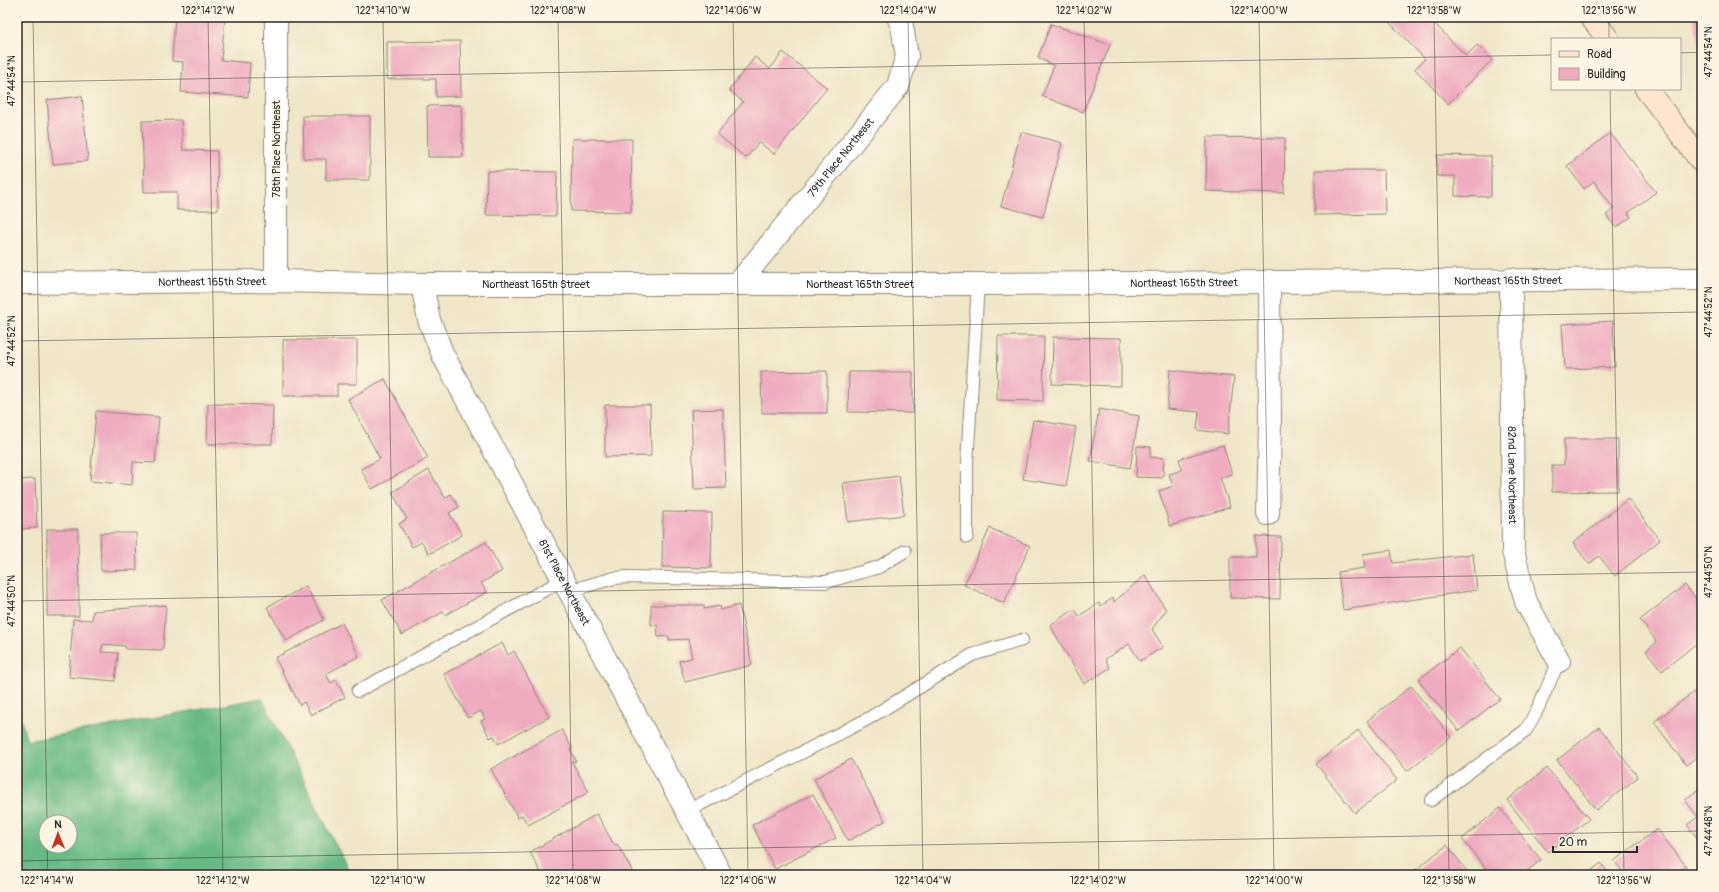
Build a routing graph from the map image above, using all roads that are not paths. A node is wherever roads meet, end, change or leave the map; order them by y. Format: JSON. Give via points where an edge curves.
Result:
{"nodes":[{"id":1,"x":276,"y":17,"type":"edge"},
{"id":2,"x":898,"y":17,"type":"edge"},
{"id":3,"x":1591,"y":17,"type":"edge"},
{"id":4,"x":1607,"y":38,"type":"edge"},
{"id":5,"x":1647,"y":90,"type":"edge"},
{"id":6,"x":1702,"y":162,"type":"edge"},
{"id":7,"x":1511,"y":279,"type":"junction"},
{"id":8,"x":1702,"y":279,"type":"edge"},
{"id":9,"x":276,"y":281,"type":"junction"},
{"id":10,"x":1269,"y":281,"type":"junction"},
{"id":11,"x":17,"y":283,"type":"edge"},
{"id":12,"x":422,"y":284,"type":"junction"},
{"id":13,"x":738,"y":284,"type":"junction"},
{"id":14,"x":978,"y":284,"type":"junction"},
{"id":15,"x":1268,"y":514,"type":"dead end"},
{"id":16,"x":967,"y":537,"type":"dead end"},
{"id":17,"x":905,"y":551,"type":"dead end"},
{"id":18,"x":566,"y":586,"type":"junction"},
{"id":19,"x":1022,"y":640,"type":"dead end"},
{"id":20,"x":1559,"y":661,"type":"joint"},
{"id":21,"x":358,"y":691,"type":"dead end"},
{"id":22,"x":1431,"y":800,"type":"dead end"},
{"id":23,"x":686,"y":811,"type":"junction"},
{"id":24,"x":721,"y":875,"type":"edge"}],
"edges":[{"from":1,"to":9,"type":"street","name":"78th Place Northeast"},
{"from":2,"to":13,"type":"street","name":"79th Place Northeast","via":[[907,56],[898,86]]},
{"from":3,"to":4,"type":"main road"},
{"from":5,"to":6,"type":"main road"},
{"from":7,"to":8,"type":"street","name":"Northeast 165th Street"},
{"from":7,"to":10,"type":"street","name":"Northeast 165th Street"},
{"from":7,"to":20,"type":"street","name":"82nd Lane Northeast","via":[[1513,551],[1526,602]]},
{"from":9,"to":11,"type":"street","name":"Northeast 165th Street"},
{"from":9,"to":12,"type":"street","name":"Northeast 165th Street"},
{"from":10,"to":14,"type":"street","name":"Northeast 165th Street"},
{"from":10,"to":15,"type":"street"},
{"from":12,"to":13,"type":"street","name":"Northeast 165th Street"},
{"from":12,"to":18,"type":"street","name":"81st Place Northeast","via":[[429,320],[443,355]]},
{"from":13,"to":14,"type":"street","name":"Northeast 165th Street"},
{"from":14,"to":16,"type":"lane","via":[[967,464]]},
{"from":17,"to":18,"type":"lane","via":[[879,567],[826,582],[628,577]]},
{"from":18,"to":21,"type":"lane"},
{"from":18,"to":23,"type":"street","name":"81st Place Northeast"},
{"from":19,"to":23,"type":"lane","via":[[972,655],[866,720]]},
{"from":20,"to":22,"type":"lane","via":[[1526,730]]},
{"from":23,"to":24,"type":"street","name":"81st Place Northeast"}]}
